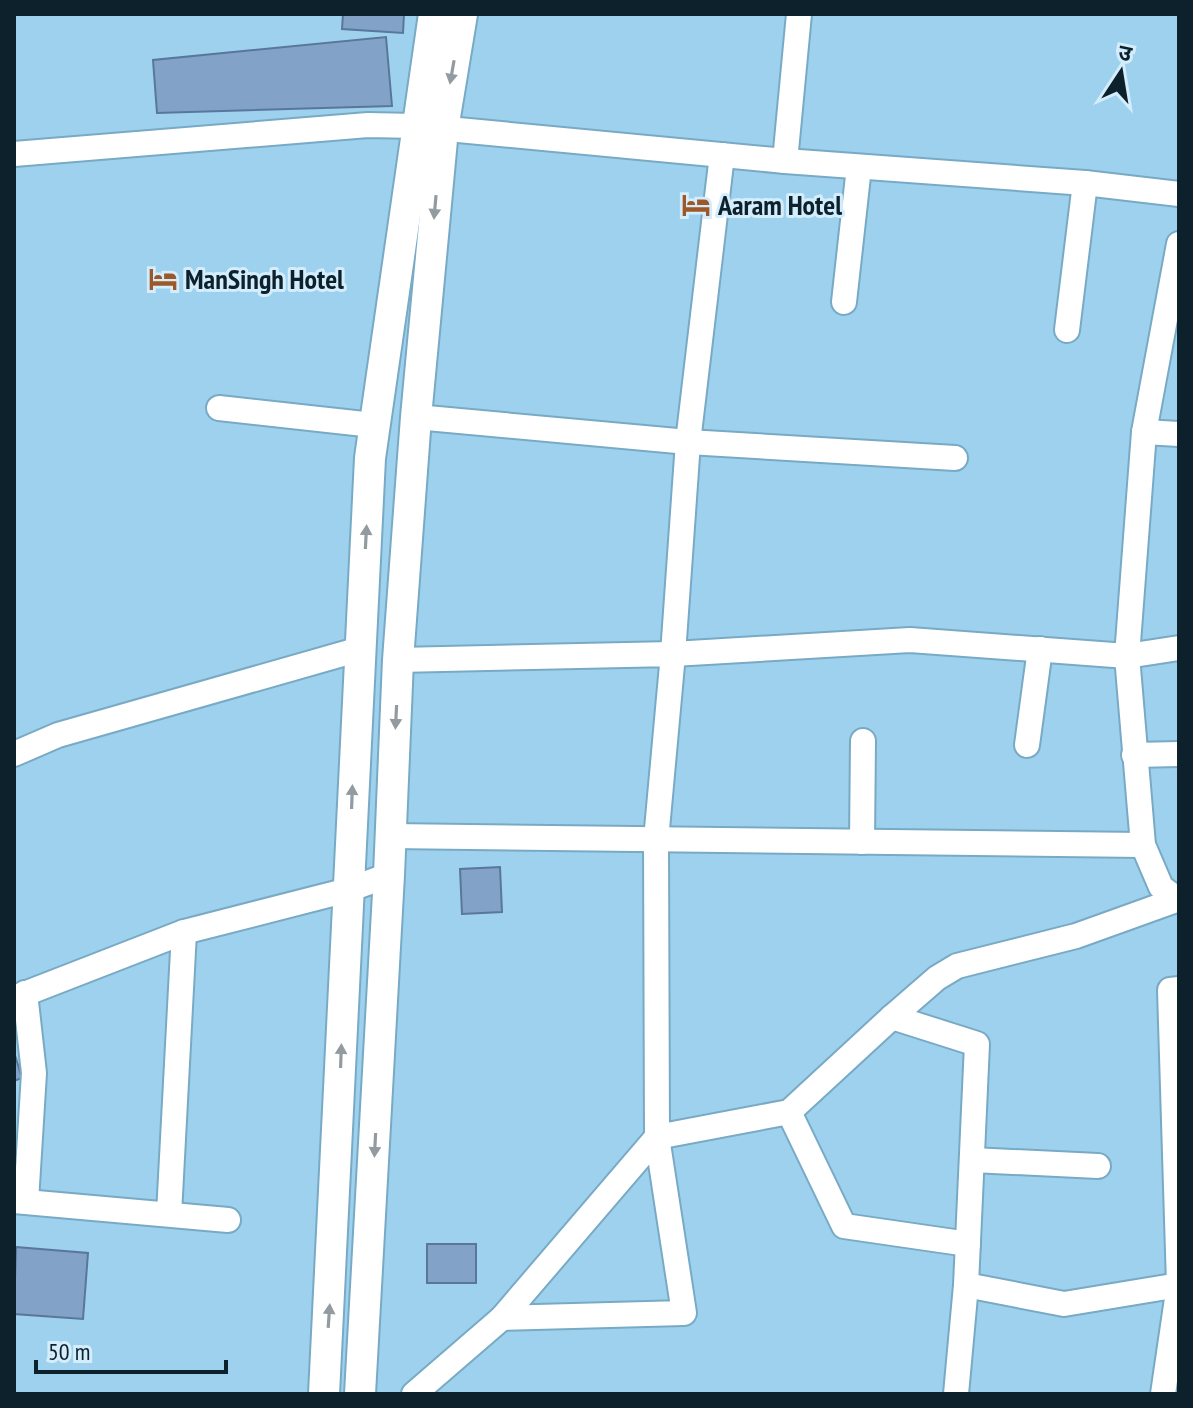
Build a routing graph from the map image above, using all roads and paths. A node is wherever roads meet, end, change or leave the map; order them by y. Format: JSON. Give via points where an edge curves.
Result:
{"nodes":[{"id":1,"x":434,"y":14,"type":"edge"},
{"id":2,"x":462,"y":14,"type":"edge"},
{"id":3,"x":799,"y":14,"type":"edge"},
{"id":4,"x":429,"y":128,"type":"junction"},
{"id":5,"x":14,"y":154,"type":"edge"},
{"id":6,"x":722,"y":155,"type":"junction"},
{"id":7,"x":785,"y":161,"type":"junction"},
{"id":8,"x":859,"y":167,"type":"junction"},
{"id":9,"x":1085,"y":183,"type":"junction"},
{"id":10,"x":1179,"y":194,"type":"edge"},
{"id":11,"x":1179,"y":244,"type":"edge"},
{"id":12,"x":844,"y":302,"type":"dead end"},
{"id":13,"x":1067,"y":330,"type":"dead end"},
{"id":14,"x":219,"y":408,"type":"dead end"},
{"id":15,"x":416,"y":417,"type":"junction"},
{"id":16,"x":373,"y":425,"type":"junction"},
{"id":17,"x":1144,"y":432,"type":"junction"},
{"id":18,"x":1179,"y":434,"type":"edge"},
{"id":19,"x":688,"y":442,"type":"junction"},
{"id":20,"x":955,"y":458,"type":"dead end"},
{"id":21,"x":1179,"y":648,"type":"edge"},
{"id":22,"x":360,"y":649,"type":"junction"},
{"id":23,"x":1040,"y":649,"type":"junction"},
{"id":24,"x":673,"y":654,"type":"junction"},
{"id":25,"x":1127,"y":656,"type":"junction"},
{"id":26,"x":398,"y":660,"type":"junction"},
{"id":27,"x":863,"y":741,"type":"dead end"},
{"id":28,"x":1027,"y":745,"type":"dead end"},
{"id":29,"x":14,"y":754,"type":"edge"},
{"id":30,"x":1179,"y":754,"type":"edge"},
{"id":31,"x":1134,"y":755,"type":"junction"},
{"id":32,"x":390,"y":836,"type":"junction"},
{"id":33,"x":656,"y":840,"type":"junction"},
{"id":34,"x":862,"y":842,"type":"junction"},
{"id":35,"x":1143,"y":845,"type":"junction"},
{"id":36,"x":389,"y":875,"type":"junction"},
{"id":37,"x":1168,"y":889,"type":"edge"},
{"id":38,"x":348,"y":890,"type":"junction"},
{"id":39,"x":184,"y":932,"type":"junction"},
{"id":40,"x":1179,"y":989,"type":"edge"},
{"id":41,"x":20,"y":996,"type":"edge"},
{"id":42,"x":892,"y":1017,"type":"junction"},
{"id":43,"x":789,"y":1112,"type":"junction"},
{"id":44,"x":1177,"y":1130,"type":"edge"},
{"id":45,"x":657,"y":1137,"type":"junction"},
{"id":46,"x":972,"y":1160,"type":"junction"},
{"id":47,"x":1098,"y":1166,"type":"dead end"},
{"id":48,"x":20,"y":1201,"type":"edge"},
{"id":49,"x":169,"y":1214,"type":"junction"},
{"id":50,"x":228,"y":1220,"type":"dead end"},
{"id":51,"x":968,"y":1244,"type":"junction"},
{"id":52,"x":966,"y":1285,"type":"junction"},
{"id":53,"x":1179,"y":1285,"type":"edge"},
{"id":54,"x":502,"y":1318,"type":"junction"},
{"id":55,"x":324,"y":1394,"type":"edge"},
{"id":56,"x":360,"y":1394,"type":"edge"},
{"id":57,"x":414,"y":1394,"type":"edge"},
{"id":58,"x":956,"y":1394,"type":"edge"},
{"id":59,"x":1163,"y":1394,"type":"edge"}],
"edges":[{"from":1,"to":4,"type":"street"},
{"from":2,"to":4,"type":"street","one_way":true},
{"from":3,"to":7,"type":"street"},
{"from":4,"to":5,"type":"street","via":[[368,125]]},
{"from":4,"to":6,"type":"street"},
{"from":4,"to":15,"type":"street","one_way":true},
{"from":4,"to":16,"type":"street"},
{"from":6,"to":7,"type":"street"},
{"from":6,"to":19,"type":"street"},
{"from":7,"to":8,"type":"street"},
{"from":8,"to":9,"type":"street"},
{"from":8,"to":12,"type":"street"},
{"from":9,"to":10,"type":"street"},
{"from":9,"to":13,"type":"street"},
{"from":11,"to":17,"type":"street"},
{"from":14,"to":16,"type":"street"},
{"from":15,"to":19,"type":"street"},
{"from":15,"to":26,"type":"street"},
{"from":22,"to":16,"type":"street","one_way":true},
{"from":17,"to":18,"type":"street"},
{"from":17,"to":25,"type":"street"},
{"from":19,"to":20,"type":"street"},
{"from":19,"to":24,"type":"street"},
{"from":21,"to":25,"type":"street"},
{"from":22,"to":29,"type":"street","via":[[58,735]]},
{"from":38,"to":22,"type":"street","one_way":true},
{"from":23,"to":24,"type":"street","via":[[910,640]]},
{"from":23,"to":25,"type":"street"},
{"from":23,"to":28,"type":"street"},
{"from":24,"to":26,"type":"street"},
{"from":24,"to":33,"type":"street"},
{"from":25,"to":31,"type":"street"},
{"from":26,"to":32,"type":"street","one_way":true},
{"from":27,"to":34,"type":"street"},
{"from":30,"to":31,"type":"street"},
{"from":31,"to":35,"type":"street"},
{"from":32,"to":33,"type":"street"},
{"from":32,"to":36,"type":"street"},
{"from":33,"to":34,"type":"street"},
{"from":33,"to":45,"type":"street"},
{"from":34,"to":35,"type":"street"},
{"from":35,"to":37,"type":"street"},
{"from":36,"to":38,"type":"street"},
{"from":36,"to":56,"type":"street","one_way":true},
{"from":37,"to":42,"type":"street","via":[[1076,936],[957,966]]},
{"from":38,"to":39,"type":"street"},
{"from":55,"to":38,"type":"street","one_way":true},
{"from":39,"to":41,"type":"street"},
{"from":39,"to":49,"type":"street"},
{"from":40,"to":44,"type":"street","via":[[1170,990]]},
{"from":41,"to":48,"type":"street","via":[[34,1073]]},
{"from":42,"to":43,"type":"street"},
{"from":42,"to":46,"type":"street","via":[[977,1044]]},
{"from":43,"to":45,"type":"street"},
{"from":43,"to":51,"type":"street","via":[[844,1226]]},
{"from":44,"to":53,"type":"street"},
{"from":45,"to":54,"type":"street"},
{"from":45,"to":54,"type":"street","via":[[684,1313]]},
{"from":46,"to":47,"type":"street"},
{"from":46,"to":51,"type":"street"},
{"from":48,"to":49,"type":"street"},
{"from":49,"to":50,"type":"street"},
{"from":51,"to":52,"type":"street"},
{"from":52,"to":53,"type":"street","via":[[1064,1304]]},
{"from":52,"to":58,"type":"street"},
{"from":53,"to":59,"type":"street"},
{"from":54,"to":57,"type":"street"}]}
